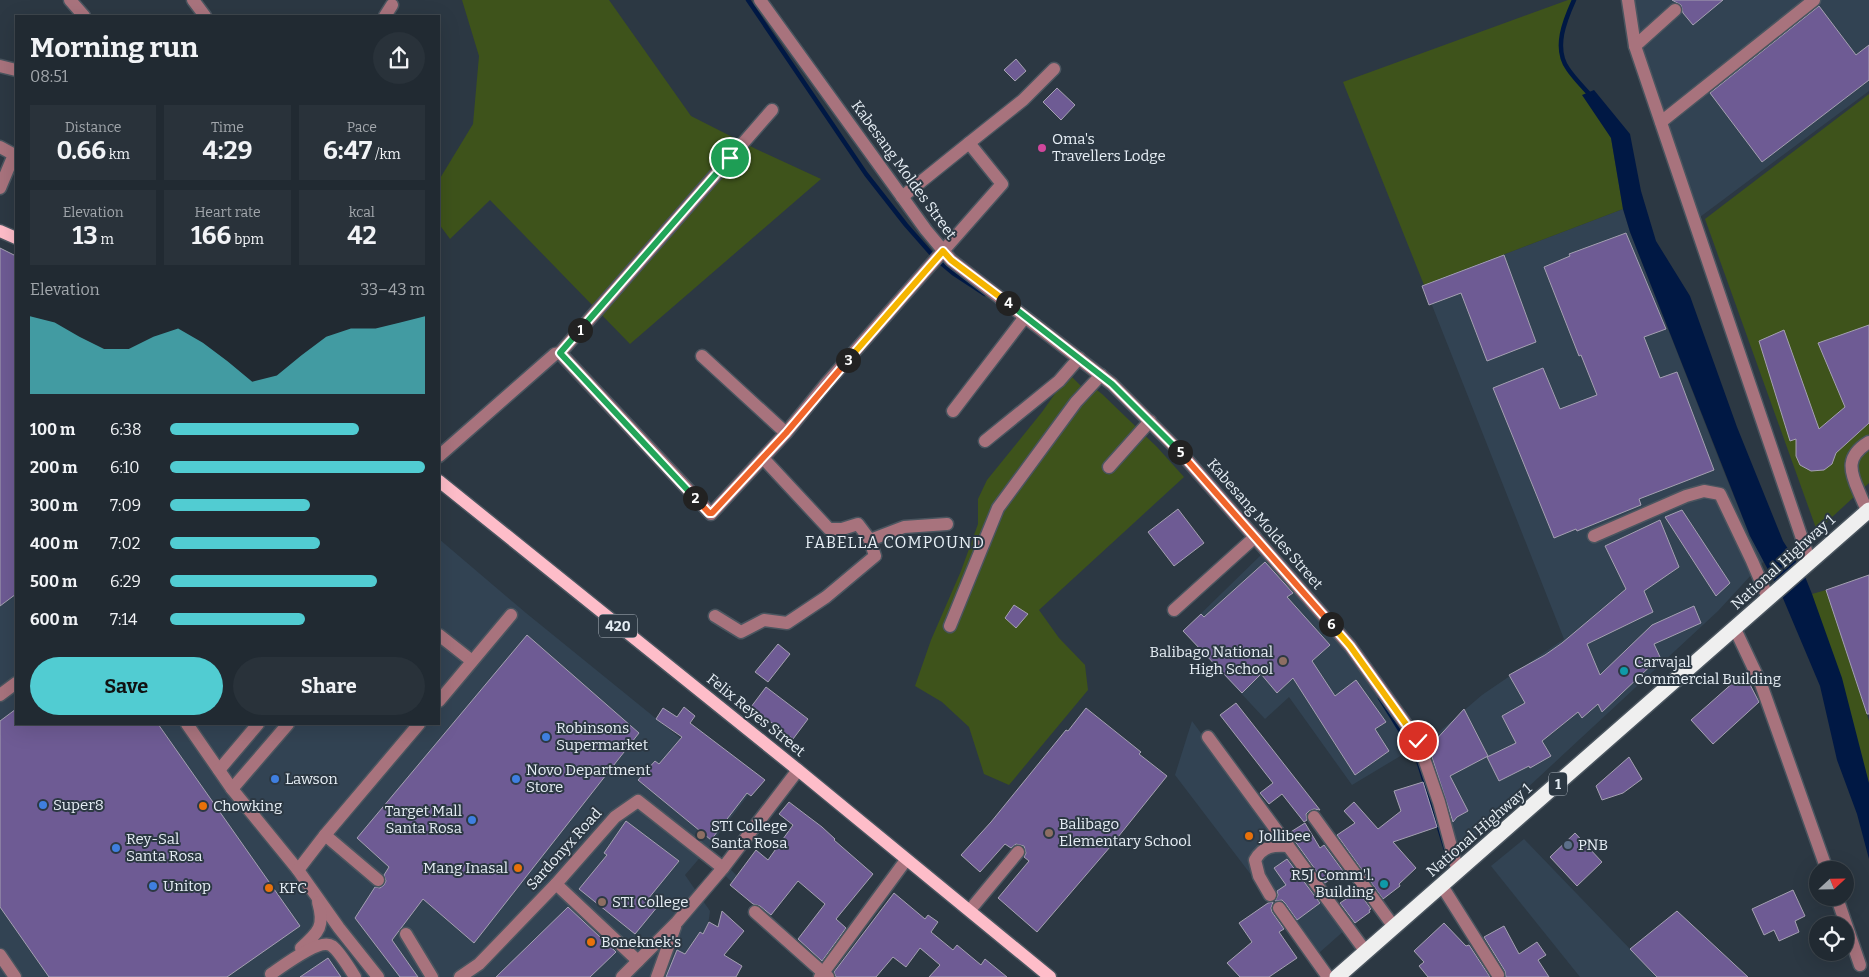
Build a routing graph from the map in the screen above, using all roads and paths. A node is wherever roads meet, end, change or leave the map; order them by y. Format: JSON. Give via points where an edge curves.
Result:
{"nodes":[{"id":1,"x":70,"y":0,"type":"edge"},
{"id":2,"x":193,"y":0,"type":"edge"},
{"id":3,"x":760,"y":0,"type":"edge"},
{"id":4,"x":1628,"y":0,"type":"edge"},
{"id":5,"x":1814,"y":0,"type":"edge"},
{"id":6,"x":1674,"y":10,"type":"dead end"},
{"id":7,"x":83,"y":15,"type":"edge"},
{"id":8,"x":205,"y":15,"type":"edge"},
{"id":9,"x":1635,"y":46,"type":"junction"},
{"id":10,"x":0,"y":66,"type":"edge"},
{"id":11,"x":1054,"y":69,"type":"dead end"},
{"id":12,"x":15,"y":70,"type":"edge"},
{"id":13,"x":772,"y":110,"type":"dead end"},
{"id":14,"x":1661,"y":122,"type":"junction"},
{"id":15,"x":969,"y":143,"type":"junction"},
{"id":16,"x":0,"y":148,"type":"edge"},
{"id":17,"x":0,"y":188,"type":"edge"},
{"id":18,"x":902,"y":197,"type":"junction"},
{"id":19,"x":0,"y":231,"type":"edge"},
{"id":20,"x":15,"y":238,"type":"edge"},
{"id":21,"x":939,"y":256,"type":"junction"},
{"id":22,"x":1025,"y":317,"type":"junction"},
{"id":23,"x":560,"y":353,"type":"junction"},
{"id":24,"x":702,"y":356,"type":"dead end"},
{"id":25,"x":1079,"y":358,"type":"junction"},
{"id":26,"x":1101,"y":375,"type":"junction"},
{"id":27,"x":953,"y":411,"type":"dead end"},
{"id":28,"x":1150,"y":421,"type":"junction"},
{"id":29,"x":786,"y":433,"type":"junction"},
{"id":30,"x":985,"y":441,"type":"dead end"},
{"id":31,"x":1869,"y":442,"type":"edge"},
{"id":32,"x":440,"y":455,"type":"edge"},
{"id":33,"x":763,"y":458,"type":"junction"},
{"id":34,"x":1108,"y":467,"type":"dead end"},
{"id":35,"x":440,"y":482,"type":"edge"},
{"id":36,"x":1868,"y":512,"type":"edge"},
{"id":37,"x":947,"y":524,"type":"dead end"},
{"id":38,"x":1594,"y":536,"type":"dead end"},
{"id":39,"x":1255,"y":537,"type":"junction"},
{"id":40,"x":870,"y":540,"type":"junction"},
{"id":41,"x":1806,"y":564,"type":"junction"},
{"id":42,"x":1773,"y":594,"type":"junction"},
{"id":43,"x":1174,"y":610,"type":"dead end"},
{"id":44,"x":511,"y":615,"type":"dead end"},
{"id":45,"x":716,"y":616,"type":"dead end"},
{"id":46,"x":950,"y":626,"type":"dead end"},
{"id":47,"x":1735,"y":628,"type":"junction"},
{"id":48,"x":440,"y":636,"type":"edge"},
{"id":49,"x":472,"y":661,"type":"junction"},
{"id":50,"x":15,"y":684,"type":"edge"},
{"id":51,"x":0,"y":695,"type":"edge"},
{"id":52,"x":440,"y":699,"type":"edge"},
{"id":53,"x":188,"y":725,"type":"edge"},
{"id":54,"x":257,"y":725,"type":"edge"},
{"id":55,"x":287,"y":725,"type":"edge"},
{"id":56,"x":418,"y":725,"type":"edge"},
{"id":57,"x":1208,"y":737,"type":"dead end"},
{"id":58,"x":218,"y":770,"type":"junction"},
{"id":59,"x":798,"y":770,"type":"junction"},
{"id":60,"x":232,"y":789,"type":"junction"},
{"id":61,"x":1314,"y":817,"type":"dead end"},
{"id":62,"x":325,"y":835,"type":"junction"},
{"id":63,"x":1288,"y":846,"type":"junction"},
{"id":64,"x":1018,"y":852,"type":"dead end"},
{"id":65,"x":906,"y":860,"type":"junction"},
{"id":66,"x":1824,"y":861,"type":"edge"},
{"id":67,"x":723,"y":868,"type":"junction"},
{"id":68,"x":298,"y":870,"type":"junction"},
{"id":69,"x":1458,"y":872,"type":"junction"},
{"id":70,"x":378,"y":880,"type":"dead end"},
{"id":71,"x":556,"y":884,"type":"junction"},
{"id":72,"x":1442,"y":886,"type":"junction"},
{"id":73,"x":1270,"y":895,"type":"dead end"},
{"id":74,"x":316,"y":896,"type":"junction"},
{"id":75,"x":1840,"y":906,"type":"edge"},
{"id":76,"x":1280,"y":908,"type":"dead end"},
{"id":77,"x":970,"y":910,"type":"junction"},
{"id":78,"x":755,"y":912,"type":"dead end"},
{"id":79,"x":677,"y":922,"type":"junction"},
{"id":80,"x":1394,"y":927,"type":"junction"},
{"id":81,"x":406,"y":934,"type":"dead end"},
{"id":82,"x":1366,"y":952,"type":"junction"},
{"id":83,"x":0,"y":955,"type":"edge"},
{"id":84,"x":638,"y":961,"type":"junction"},
{"id":85,"x":1860,"y":965,"type":"dead end"},
{"id":86,"x":1498,"y":975,"type":"dead end"},
{"id":87,"x":269,"y":976,"type":"edge"},
{"id":88,"x":824,"y":976,"type":"edge"},
{"id":89,"x":15,"y":977,"type":"edge"},
{"id":90,"x":355,"y":977,"type":"edge"},
{"id":91,"x":378,"y":977,"type":"edge"},
{"id":92,"x":432,"y":977,"type":"edge"},
{"id":93,"x":460,"y":977,"type":"edge"},
{"id":94,"x":622,"y":977,"type":"edge"},
{"id":95,"x":657,"y":977,"type":"edge"},
{"id":96,"x":1050,"y":977,"type":"edge"},
{"id":97,"x":1328,"y":977,"type":"edge"},
{"id":98,"x":1337,"y":977,"type":"edge"}],
"edges":[{"from":1,"to":7,"type":"street"},
{"from":2,"to":8,"type":"street"},
{"from":3,"to":18,"type":"street","name":"Kabesang Moldes Street"},
{"from":4,"to":9,"type":"street"},
{"from":5,"to":14,"type":"street"},
{"from":6,"to":9,"type":"street"},
{"from":9,"to":14,"type":"street"},
{"from":10,"to":12,"type":"street"},
{"from":11,"to":15,"type":"street","via":[[1023,100]]},
{"from":13,"to":23,"type":"street"},
{"from":14,"to":41,"type":"street"},
{"from":15,"to":18,"type":"street"},
{"from":15,"to":21,"type":"street","via":[[1002,184]]},
{"from":16,"to":17,"type":"street","via":[[11,152],[13,157]]},
{"from":18,"to":21,"type":"street","name":"Kabesang Moldes Street"},
{"from":19,"to":20,"type":"main road"},
{"from":21,"to":22,"type":"street","name":"Kabesang Moldes Street","via":[[951,260]]},
{"from":21,"to":29,"type":"street"},
{"from":22,"to":25,"type":"street","name":"Kabesang Moldes Street"},
{"from":22,"to":27,"type":"street"},
{"from":23,"to":32,"type":"street"},
{"from":23,"to":33,"type":"street","via":[[709,513]]},
{"from":24,"to":29,"type":"street"},
{"from":25,"to":26,"type":"street","name":"Kabesang Moldes Street"},
{"from":25,"to":30,"type":"street","via":[[1059,381]]},
{"from":26,"to":28,"type":"street","name":"Kabesang Moldes Street"},
{"from":26,"to":46,"type":"street","via":[[1076,402],[998,508]]},
{"from":28,"to":34,"type":"street"},
{"from":28,"to":39,"type":"street","name":"Kabesang Moldes Street"},
{"from":29,"to":33,"type":"street"},
{"from":31,"to":36,"type":"street","via":[[1859,448],[1850,468]]},
{"from":33,"to":40,"type":"street","via":[[830,529],[858,524]]},
{"from":35,"to":59,"type":"main road","name":"Felix Reyes Street","number":"420"},
{"from":36,"to":41,"type":"highway","name":"National Highway 1","number":"1"},
{"from":37,"to":40,"type":"street","via":[[904,527]]},
{"from":38,"to":42,"type":"street","via":[[1686,496],[1704,491],[1720,494],[1752,561]]},
{"from":39,"to":43,"type":"street"},
{"from":39,"to":69,"type":"street","name":"Kabesang Moldes Street","via":[[1350,646],[1418,741]]},
{"from":40,"to":45,"type":"street","via":[[875,556],[826,597],[787,623],[764,620],[741,632]]},
{"from":41,"to":42,"type":"highway","name":"National Highway 1","number":"1"},
{"from":42,"to":47,"type":"highway","name":"National Highway 1","number":"1"},
{"from":44,"to":49,"type":"street"},
{"from":47,"to":66,"type":"street","via":[[1761,684]]},
{"from":47,"to":69,"type":"highway","name":"National Highway 1","number":"1"},
{"from":48,"to":49,"type":"street"},
{"from":49,"to":52,"type":"street"},
{"from":50,"to":51,"type":"street"},
{"from":53,"to":58,"type":"street"},
{"from":54,"to":58,"type":"street"},
{"from":55,"to":60,"type":"street"},
{"from":56,"to":62,"type":"street"},
{"from":57,"to":63,"type":"street"},
{"from":58,"to":60,"type":"street"},
{"from":59,"to":65,"type":"main road","name":"Felix Reyes Street","number":"420"},
{"from":59,"to":67,"type":"street"},
{"from":60,"to":68,"type":"street"},
{"from":61,"to":80,"type":"street"},
{"from":62,"to":68,"type":"street"},
{"from":62,"to":70,"type":"street"},
{"from":63,"to":73,"type":"street","via":[[1267,847],[1255,860],[1259,876]]},
{"from":63,"to":82,"type":"street"},
{"from":64,"to":77,"type":"street"},
{"from":65,"to":77,"type":"main road","name":"Felix Reyes Street","number":"420"},
{"from":65,"to":88,"type":"street"},
{"from":67,"to":71,"type":"street","name":"Sardonyx Road","via":[[638,801],[615,816]]},
{"from":67,"to":79,"type":"street"},
{"from":68,"to":74,"type":"street"},
{"from":69,"to":72,"type":"highway","name":"National Highway 1","number":"1"},
{"from":71,"to":84,"type":"street"},
{"from":71,"to":93,"type":"street","name":"Sardonyx Road","via":[[479,964]]},
{"from":72,"to":80,"type":"highway","name":"National Highway 1","number":"1"},
{"from":72,"to":86,"type":"street"},
{"from":74,"to":87,"type":"street","via":[[322,924],[316,935]]},
{"from":74,"to":91,"type":"street"},
{"from":75,"to":85,"type":"street"},
{"from":76,"to":97,"type":"street"},
{"from":77,"to":96,"type":"main road","name":"Felix Reyes Street","number":"420"},
{"from":78,"to":88,"type":"street"},
{"from":79,"to":84,"type":"street"},
{"from":79,"to":95,"type":"street"},
{"from":80,"to":82,"type":"highway","name":"National Highway 1","number":"1"},
{"from":81,"to":92,"type":"street"},
{"from":82,"to":98,"type":"highway","name":"National Highway 1","number":"1"},
{"from":83,"to":89,"type":"street"},
{"from":84,"to":94,"type":"street"},
{"from":87,"to":90,"type":"street","via":[[325,943],[332,946]]}]}
